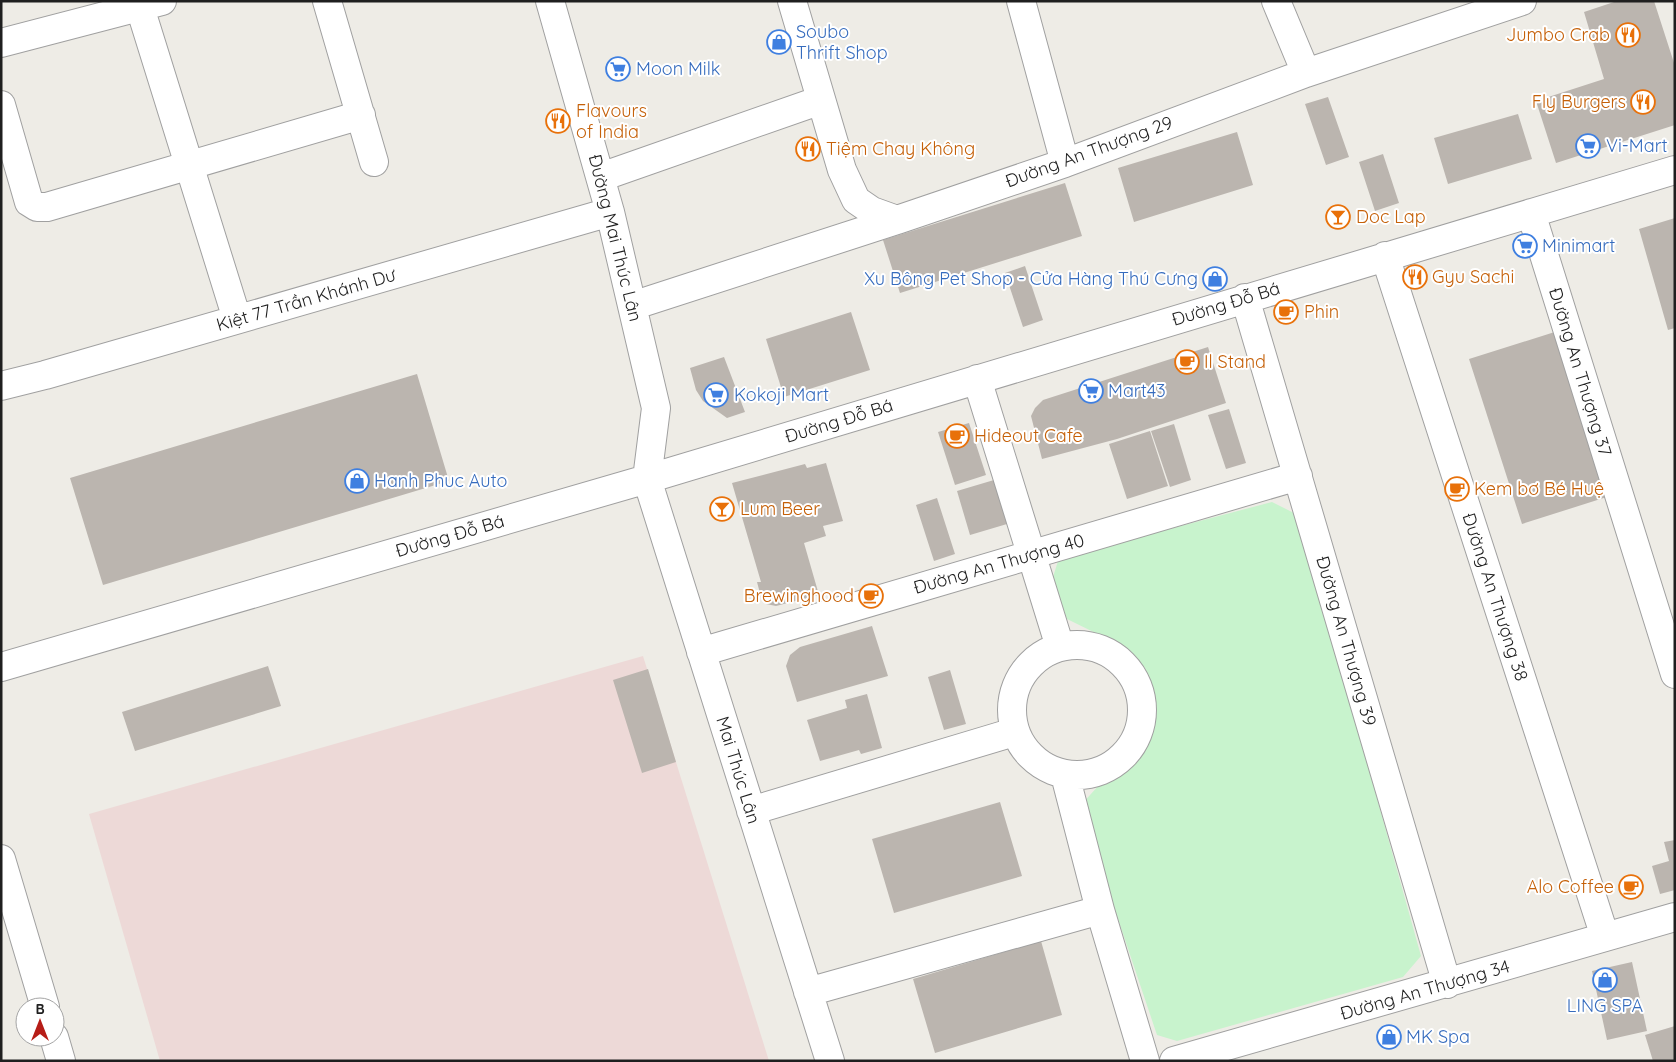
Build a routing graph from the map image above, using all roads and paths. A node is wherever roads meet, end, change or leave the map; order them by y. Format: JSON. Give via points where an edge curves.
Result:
{"nodes":[{"id":1,"x":328,"y":1,"type":"edge"},
{"id":2,"x":550,"y":1,"type":"edge"},
{"id":3,"x":792,"y":1,"type":"edge"},
{"id":4,"x":1021,"y":1,"type":"edge"},
{"id":5,"x":1276,"y":1,"type":"edge"},
{"id":6,"x":1522,"y":1,"type":"edge"},
{"id":7,"x":147,"y":3,"type":"edge"},
{"id":8,"x":1,"y":43,"type":"edge"},
{"id":9,"x":1306,"y":73,"type":"junction"},
{"id":10,"x":821,"y":100,"type":"junction"},
{"id":11,"x":1,"y":105,"type":"edge"},
{"id":12,"x":361,"y":115,"type":"junction"},
{"id":13,"x":374,"y":162,"type":"dead end"},
{"id":14,"x":1065,"y":163,"type":"junction"},
{"id":15,"x":188,"y":165,"type":"junction"},
{"id":16,"x":1675,"y":170,"type":"edge"},
{"id":17,"x":601,"y":177,"type":"junction"},
{"id":18,"x":610,"y":212,"type":"junction"},
{"id":19,"x":1531,"y":213,"type":"junction"},
{"id":20,"x":897,"y":220,"type":"junction"},
{"id":21,"x":1386,"y":256,"type":"junction"},
{"id":22,"x":1245,"y":298,"type":"junction"},
{"id":23,"x":632,"y":306,"type":"junction"},
{"id":24,"x":237,"y":320,"type":"junction"},
{"id":25,"x":977,"y":379,"type":"junction"},
{"id":26,"x":1,"y":386,"type":"edge"},
{"id":27,"x":1298,"y":476,"type":"junction"},
{"id":28,"x":647,"y":478,"type":"junction"},
{"id":29,"x":1032,"y":554,"type":"junction"},
{"id":30,"x":1060,"y":647,"type":"junction"},
{"id":31,"x":701,"y":652,"type":"junction"},
{"id":32,"x":1,"y":668,"type":"edge"},
{"id":33,"x":1675,"y":674,"type":"edge"},
{"id":34,"x":1014,"y":732,"type":"junction"},
{"id":35,"x":1065,"y":775,"type":"junction"},
{"id":36,"x":751,"y":811,"type":"junction"},
{"id":37,"x":1,"y":859,"type":"edge"},
{"id":38,"x":1100,"y":910,"type":"junction"},
{"id":39,"x":1675,"y":917,"type":"edge"},
{"id":40,"x":1605,"y":937,"type":"junction"},
{"id":41,"x":1447,"y":984,"type":"junction"},
{"id":42,"x":808,"y":992,"type":"junction"},
{"id":43,"x":42,"y":997,"type":"edge"},
{"id":44,"x":57,"y":1047,"type":"edge"},
{"id":45,"x":61,"y":1061,"type":"edge"},
{"id":46,"x":830,"y":1061,"type":"edge"},
{"id":47,"x":1145,"y":1061,"type":"edge"},
{"id":48,"x":1174,"y":1061,"type":"edge"}],
"edges":[{"from":1,"to":12,"type":"street"},
{"from":2,"to":17,"type":"street","name":"Đường Mai Thúc Lân"},
{"from":3,"to":10,"type":"street"},
{"from":4,"to":14,"type":"street"},
{"from":5,"to":9,"type":"street"},
{"from":6,"to":9,"type":"street","name":"Đường An Thượng 29"},
{"from":7,"to":8,"type":"street"},
{"from":7,"to":15,"type":"street"},
{"from":9,"to":14,"type":"street","name":"Đường An Thượng 29"},
{"from":10,"to":17,"type":"street"},
{"from":10,"to":20,"type":"street","via":[[842,170],[856,200],[872,212]]},
{"from":11,"to":15,"type":"street","via":[[29,202],[37,207]]},
{"from":12,"to":13,"type":"street"},
{"from":12,"to":15,"type":"street"},
{"from":14,"to":20,"type":"street","name":"Đường An Thượng 29"},
{"from":15,"to":24,"type":"street"},
{"from":16,"to":19,"type":"street","name":"Đường Đỗ Bá"},
{"from":17,"to":18,"type":"street","name":"Đường Mai Thúc Lân"},
{"from":18,"to":23,"type":"street","name":"Đường Mai Thúc Lân"},
{"from":18,"to":24,"type":"street","name":"Kiệt 77 Trần Khánh Dư"},
{"from":19,"to":21,"type":"street","name":"Đường Đỗ Bá"},
{"from":19,"to":33,"type":"street","name":"Đường An Thượng 37"},
{"from":20,"to":23,"type":"street","name":"Đường An Thượng 29"},
{"from":21,"to":22,"type":"street","name":"Đường Đỗ Bá"},
{"from":21,"to":40,"type":"street","name":"Đường An Thượng 38"},
{"from":22,"to":25,"type":"street","name":"Đường Đỗ Bá"},
{"from":22,"to":27,"type":"street","name":"Đường An Thượng 39"},
{"from":23,"to":28,"type":"street","name":"Đường Mai Thúc Lân","via":[[656,408]]},
{"from":24,"to":26,"type":"street","name":"Kiệt 77 Trần Khánh Dư"},
{"from":25,"to":28,"type":"street","name":"Đường Đỗ Bá"},
{"from":25,"to":29,"type":"street"},
{"from":27,"to":29,"type":"street","name":"Đường An Thượng 40"},
{"from":27,"to":41,"type":"street","name":"Đường An Thượng 39"},
{"from":28,"to":31,"type":"street","name":"Mai Thúc Lân"},
{"from":28,"to":32,"type":"street","name":"Đường Đỗ Bá"},
{"from":29,"to":30,"type":"street"},
{"from":29,"to":31,"type":"street","name":"Đường An Thượng 40"},
{"from":30,"to":34,"type":"street","via":[[1040,656],[1024,670],[1014,690],[1010,711]]},
{"from":30,"to":35,"type":"street","via":[[1081,645],[1102,650],[1120,661],[1134,677],[1142,697],[1142,718],[1136,739],[1124,756],[1107,769],[1086,776]]},
{"from":31,"to":36,"type":"street","name":"Mai Thúc Lân"},
{"from":34,"to":35,"type":"street","via":[[1034,760],[1048,770]]},
{"from":34,"to":36,"type":"street"},
{"from":35,"to":38,"type":"street"},
{"from":36,"to":42,"type":"street","name":"Mai Thúc Lân"},
{"from":37,"to":43,"type":"street"},
{"from":38,"to":42,"type":"street"},
{"from":38,"to":47,"type":"street"},
{"from":39,"to":40,"type":"street","name":"Đường An Thượng 34"},
{"from":40,"to":41,"type":"street","name":"Đường An Thượng 34"},
{"from":41,"to":48,"type":"street","name":"Đường An Thượng 34"},
{"from":42,"to":46,"type":"street","name":"Mai Thúc Lân"},
{"from":44,"to":45,"type":"street"}]}
